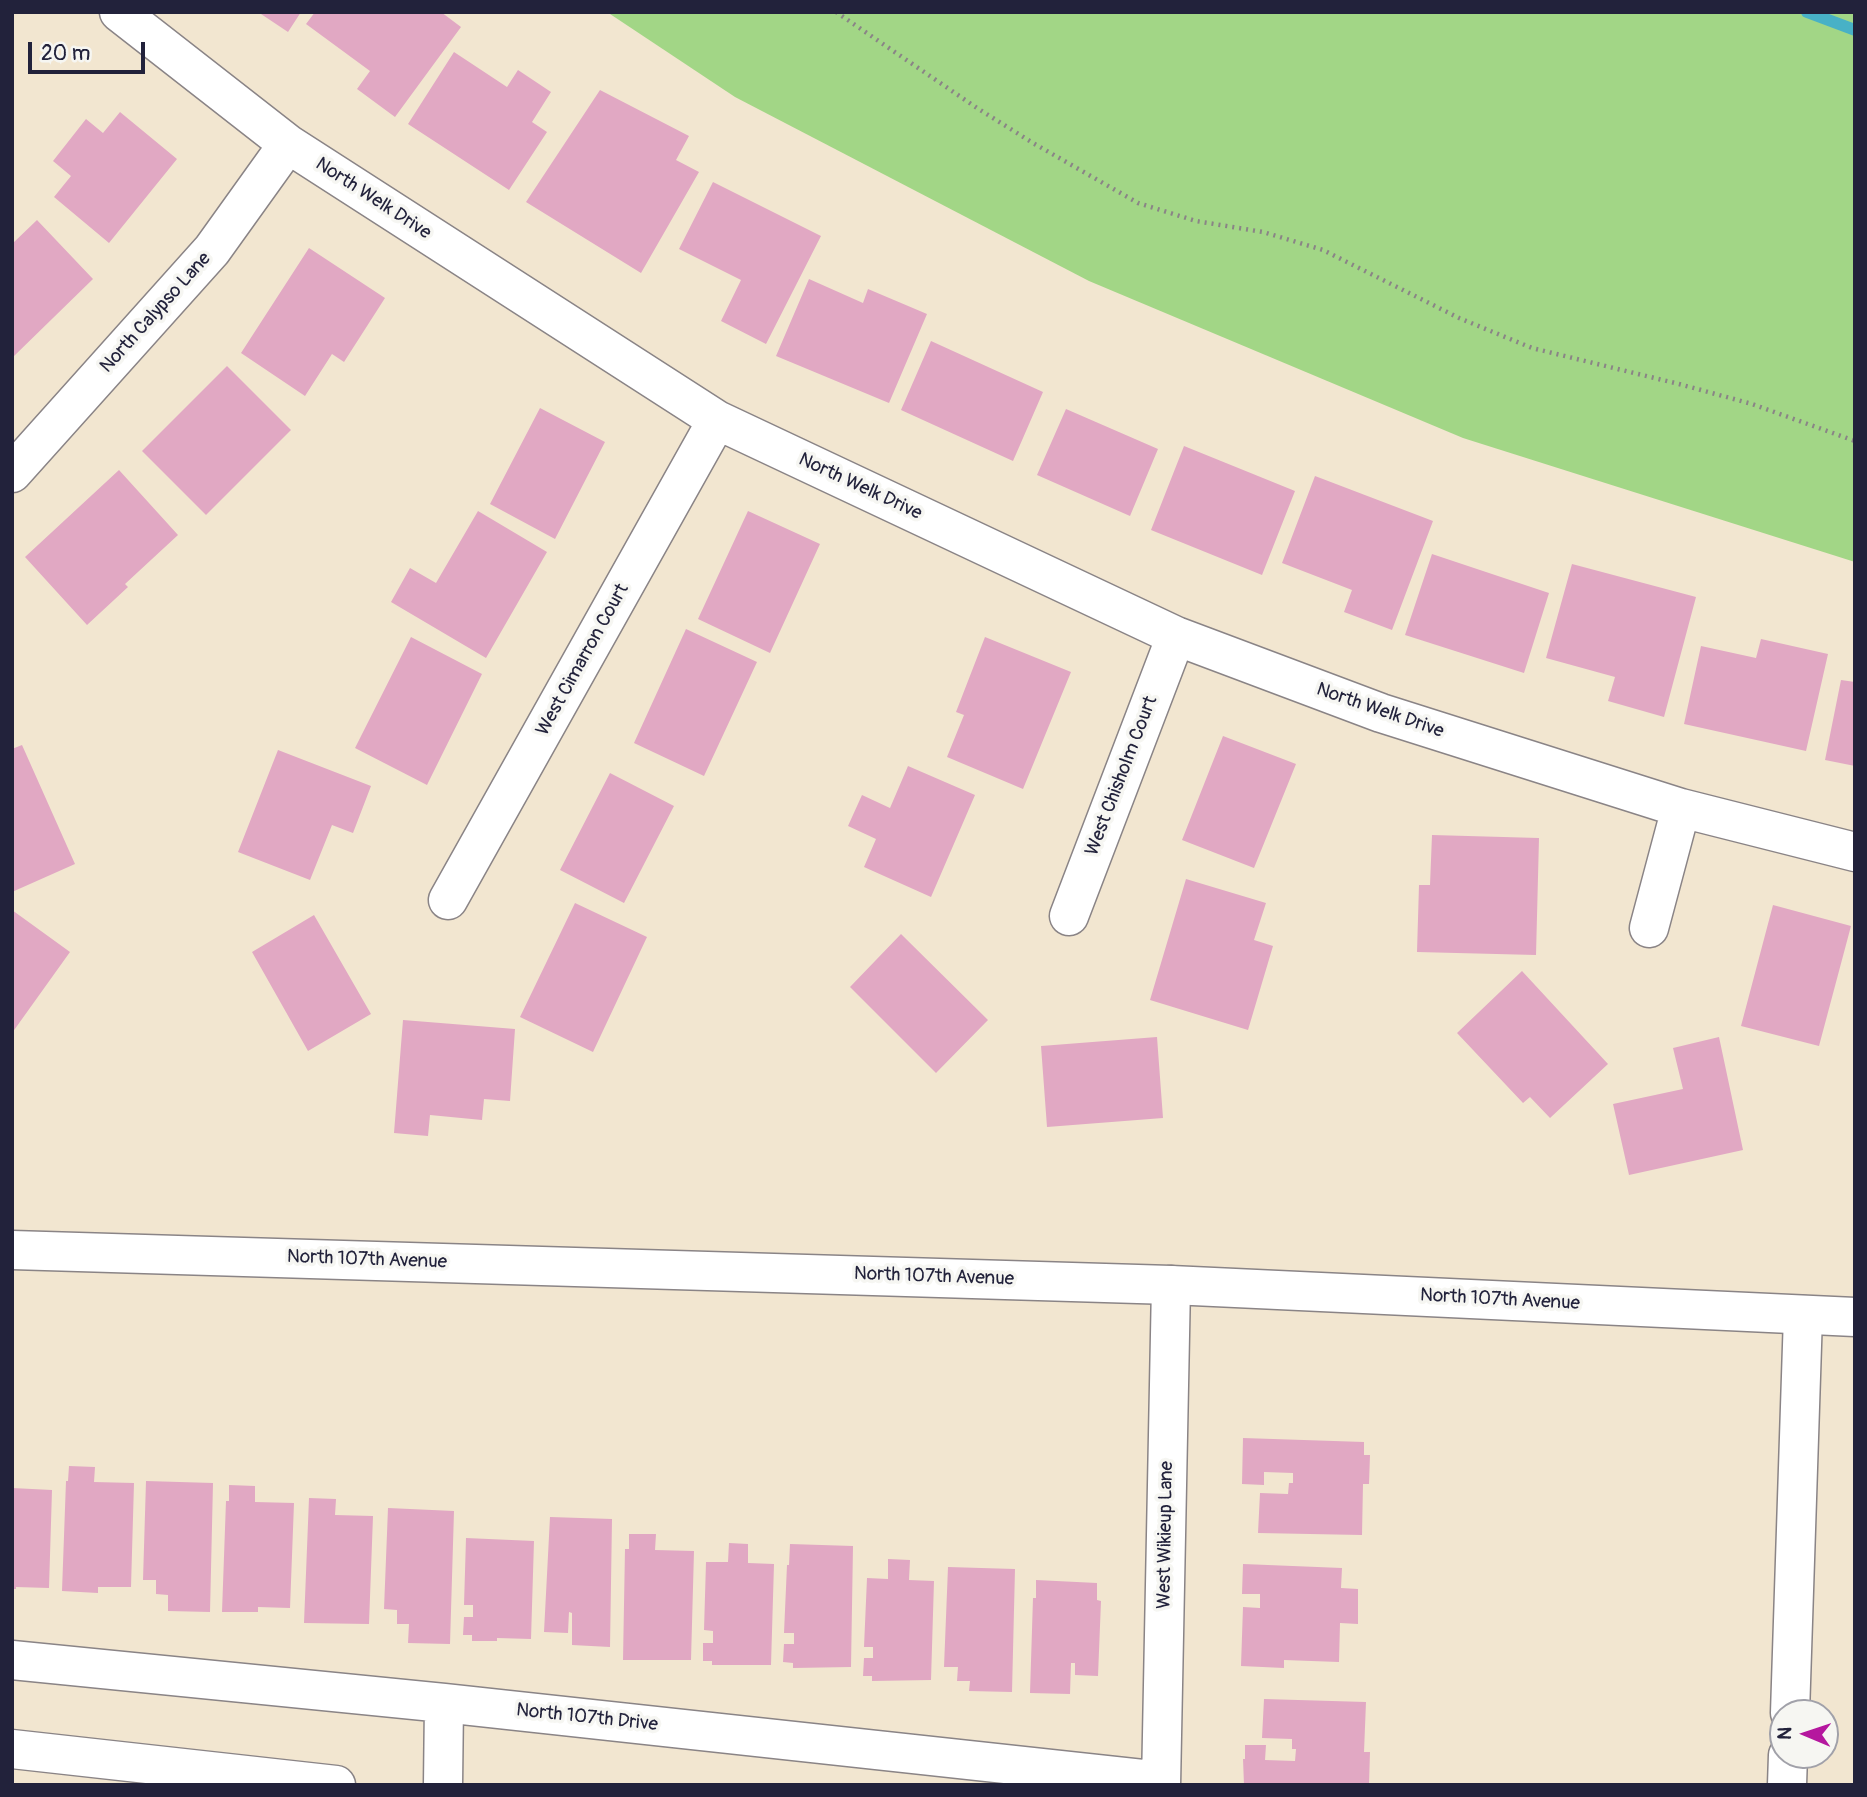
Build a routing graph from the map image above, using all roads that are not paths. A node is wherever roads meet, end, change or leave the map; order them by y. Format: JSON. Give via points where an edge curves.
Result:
{"nodes":[{"id":1,"x":119,"y":12,"type":"edge"},
{"id":2,"x":288,"y":144,"type":"junction"},
{"id":3,"x":717,"y":420,"type":"junction"},
{"id":4,"x":12,"y":473,"type":"edge"},
{"id":5,"x":1176,"y":636,"type":"junction"},
{"id":6,"x":1681,"y":808,"type":"junction"},
{"id":7,"x":1855,"y":852,"type":"edge"},
{"id":8,"x":449,"y":900,"type":"dead end"},
{"id":9,"x":1069,"y":916,"type":"dead end"},
{"id":10,"x":1649,"y":928,"type":"dead end"},
{"id":11,"x":12,"y":1250,"type":"edge"},
{"id":12,"x":1171,"y":1284,"type":"junction"},
{"id":13,"x":1804,"y":1315,"type":"junction"},
{"id":14,"x":1855,"y":1317,"type":"edge"},
{"id":15,"x":12,"y":1660,"type":"edge"},
{"id":16,"x":1790,"y":1699,"type":"edge"},
{"id":17,"x":444,"y":1703,"type":"junction"},
{"id":18,"x":12,"y":1749,"type":"edge"},
{"id":19,"x":1161,"y":1783,"type":"edge"},
{"id":20,"x":335,"y":1785,"type":"edge"},
{"id":21,"x":443,"y":1785,"type":"edge"}],
"edges":[{"from":1,"to":2,"type":"street","name":"North Welk Drive"},
{"from":2,"to":3,"type":"street","name":"North Welk Drive"},
{"from":2,"to":4,"type":"street","name":"North Calypso Lane","via":[[212,250]]},
{"from":3,"to":5,"type":"street","name":"North Welk Drive"},
{"from":3,"to":8,"type":"street","name":"West Cimarron Court"},
{"from":5,"to":6,"type":"street","name":"North Welk Drive","via":[[1381,713]]},
{"from":5,"to":9,"type":"street","name":"West Chisholm Court"},
{"from":6,"to":7,"type":"street","name":"North Welk Drive"},
{"from":6,"to":10,"type":"street"},
{"from":11,"to":12,"type":"street","name":"North 107th Avenue"},
{"from":12,"to":13,"type":"street","name":"North 107th Avenue"},
{"from":12,"to":19,"type":"street","name":"West Wikieup Lane"},
{"from":13,"to":14,"type":"street","name":"North 107th Avenue"},
{"from":13,"to":16,"type":"street"},
{"from":15,"to":17,"type":"street","name":"North 107th Drive"},
{"from":17,"to":19,"type":"street","name":"North 107th Drive"},
{"from":17,"to":21,"type":"street"},
{"from":18,"to":20,"type":"street"}]}
